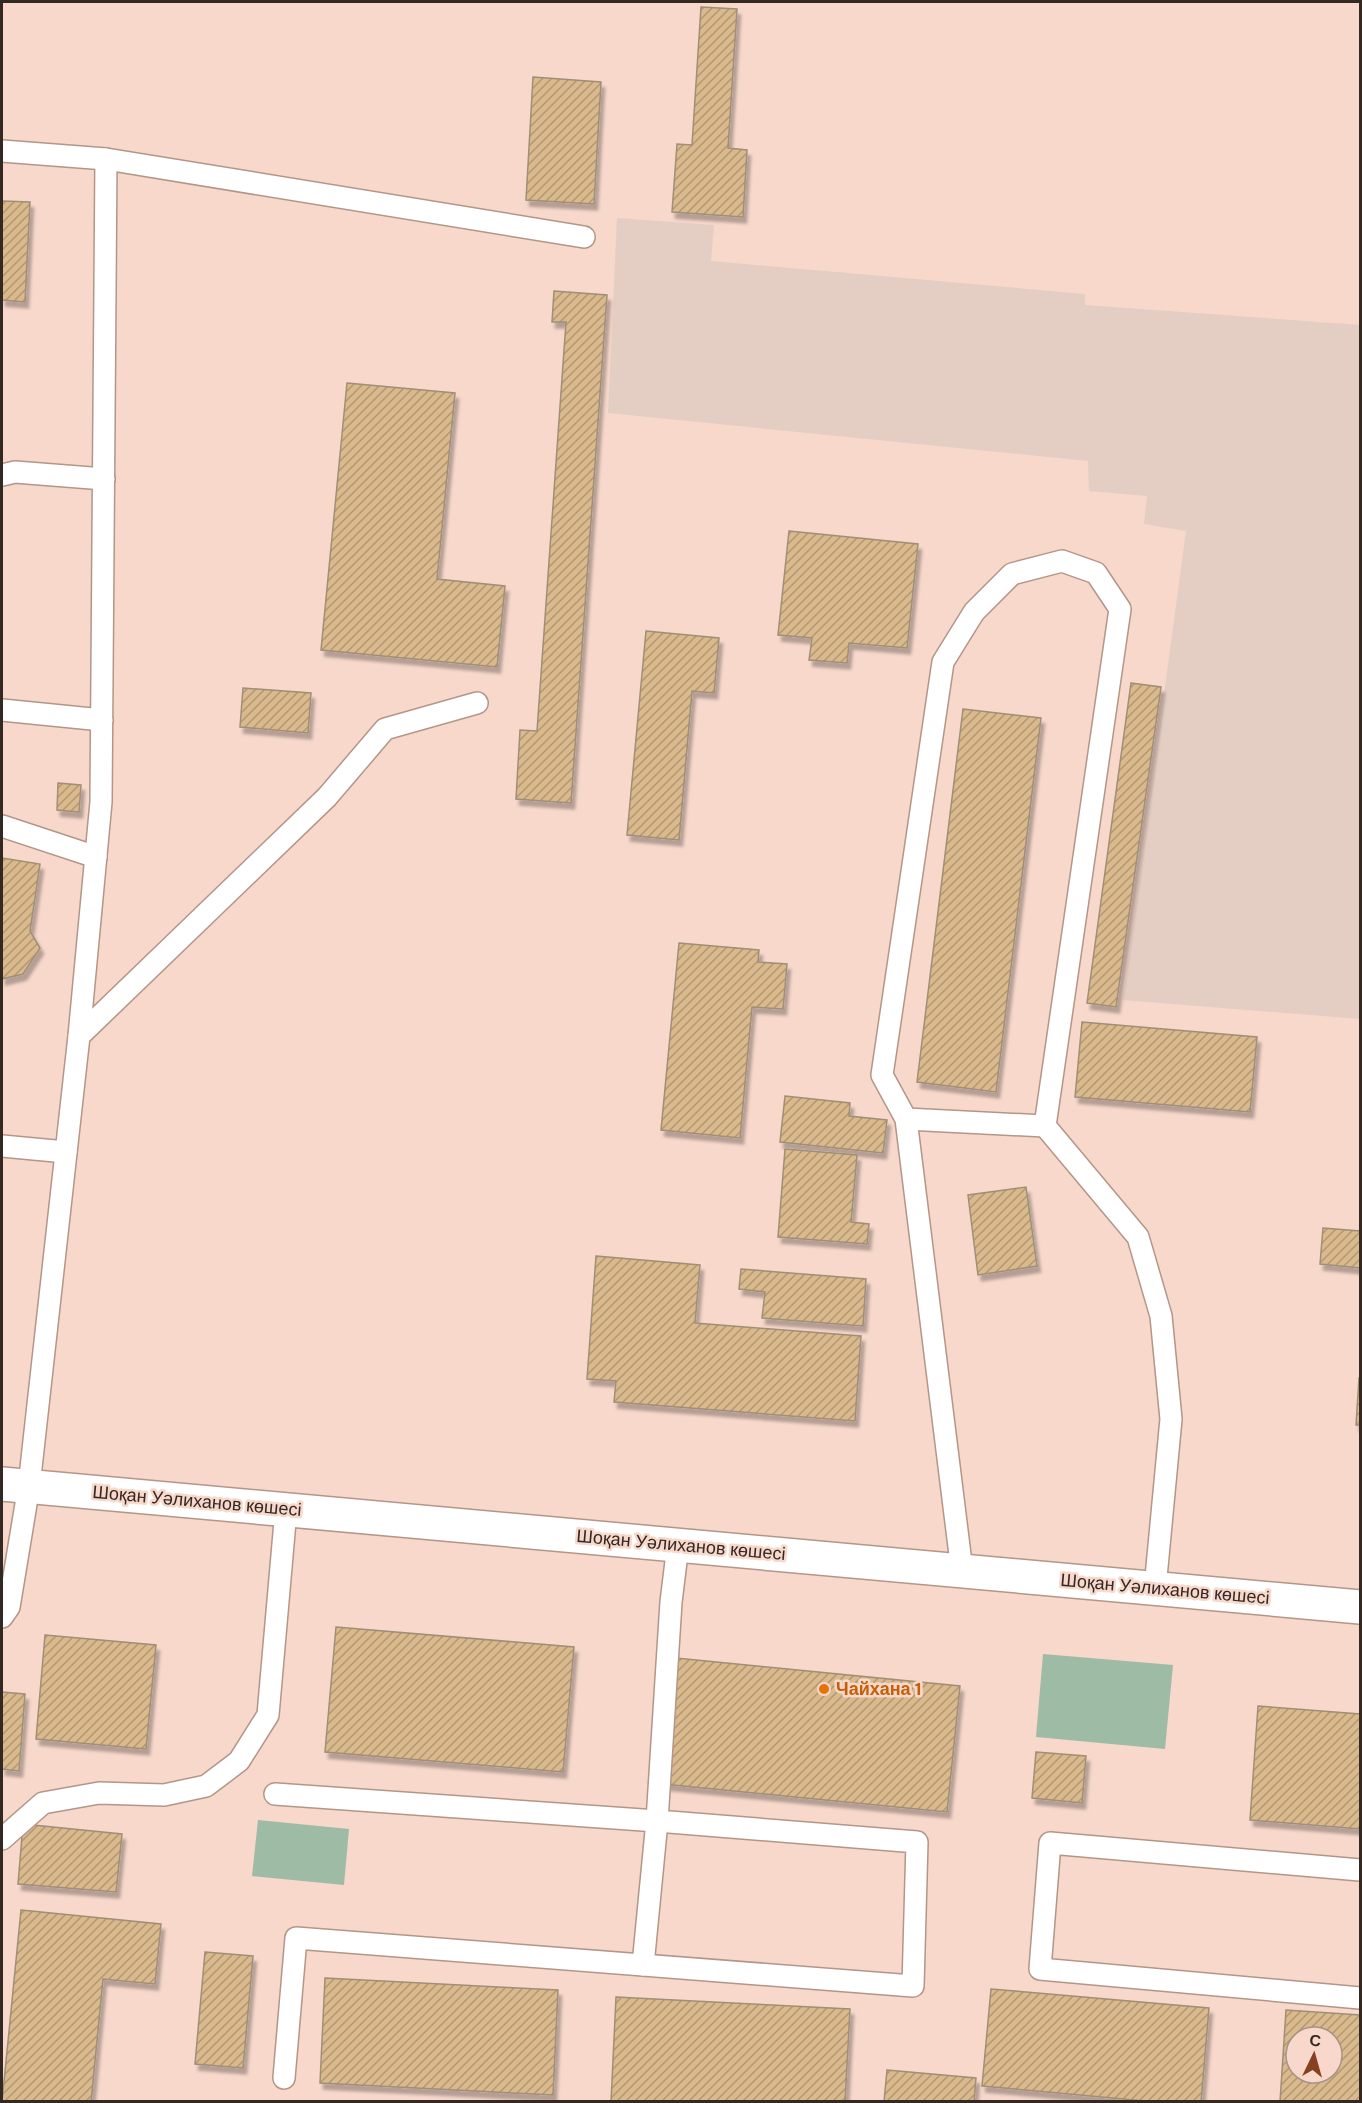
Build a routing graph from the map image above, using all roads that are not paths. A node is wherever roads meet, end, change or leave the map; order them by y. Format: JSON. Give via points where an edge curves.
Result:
{"nodes":[{"id":1,"x":2,"y":151,"type":"edge"},
{"id":2,"x":106,"y":159,"type":"junction"},
{"id":3,"x":584,"y":237,"type":"dead end"},
{"id":4,"x":2,"y":476,"type":"edge"},
{"id":5,"x":104,"y":479,"type":"junction"},
{"id":6,"x":477,"y":703,"type":"dead end"},
{"id":7,"x":2,"y":710,"type":"edge"},
{"id":8,"x":102,"y":720,"type":"junction"},
{"id":9,"x":2,"y":826,"type":"edge"},
{"id":10,"x":96,"y":856,"type":"junction"},
{"id":11,"x":79,"y":1036,"type":"junction"},
{"id":12,"x":906,"y":1119,"type":"junction"},
{"id":13,"x":1045,"y":1126,"type":"junction"},
{"id":14,"x":2,"y":1146,"type":"edge"},
{"id":15,"x":66,"y":1152,"type":"junction"},
{"id":16,"x":15,"y":1485,"type":"edge"},
{"id":17,"x":286,"y":1510,"type":"junction"},
{"id":18,"x":678,"y":1545,"type":"junction"},
{"id":19,"x":962,"y":1571,"type":"junction"},
{"id":20,"x":1155,"y":1588,"type":"junction"},
{"id":21,"x":1360,"y":1607,"type":"edge"},
{"id":22,"x":2,"y":1617,"type":"edge"},
{"id":23,"x":275,"y":1794,"type":"dead end"},
{"id":24,"x":657,"y":1821,"type":"junction"},
{"id":25,"x":2,"y":1839,"type":"edge"},
{"id":26,"x":1360,"y":1870,"type":"edge"},
{"id":27,"x":643,"y":1965,"type":"junction"},
{"id":28,"x":1360,"y":1998,"type":"edge"},
{"id":29,"x":284,"y":2078,"type":"dead end"}],
"edges":[{"from":1,"to":2,"type":"lane"},
{"from":2,"to":3,"type":"lane"},
{"from":2,"to":5,"type":"lane"},
{"from":4,"to":5,"type":"lane","via":[[15,472]]},
{"from":5,"to":8,"type":"lane"},
{"from":6,"to":11,"type":"lane","via":[[385,729],[327,797]]},
{"from":7,"to":8,"type":"lane"},
{"from":8,"to":10,"type":"lane"},
{"from":9,"to":10,"type":"lane"},
{"from":10,"to":11,"type":"lane"},
{"from":11,"to":15,"type":"lane"},
{"from":12,"to":13,"type":"lane"},
{"from":12,"to":13,"type":"lane","via":[[882,1075],[943,662],[974,612],[1012,574],[1062,561],[1096,573],[1120,609]]},
{"from":12,"to":19,"type":"lane"},
{"from":13,"to":20,"type":"lane","via":[[1138,1237],[1161,1316],[1171,1419]]},
{"from":14,"to":15,"type":"lane"},
{"from":15,"to":16,"type":"lane"},
{"from":16,"to":17,"type":"main road","name":"Шоқан Уәлиханов көшесі"},
{"from":16,"to":22,"type":"lane","via":[[9,1607]]},
{"from":17,"to":18,"type":"main road","name":"Шоқан Уәлиханов көшесі"},
{"from":17,"to":25,"type":"lane","via":[[268,1715],[239,1761],[206,1786],[164,1795],[99,1793],[43,1803]]},
{"from":18,"to":19,"type":"main road","name":"Шоқан Уәлиханов көшесі"},
{"from":18,"to":24,"type":"lane","via":[[670,1602]]},
{"from":19,"to":20,"type":"main road","name":"Шоқан Уәлиханов көшесі"},
{"from":20,"to":21,"type":"main road","name":"Шоқан Уәлиханов көшесі"},
{"from":23,"to":24,"type":"lane"},
{"from":24,"to":27,"type":"lane"},
{"from":24,"to":27,"type":"lane","via":[[917,1842],[913,1986]]},
{"from":26,"to":28,"type":"lane","via":[[1050,1843],[1040,1969]]},
{"from":27,"to":29,"type":"lane","via":[[296,1938]]}]}
